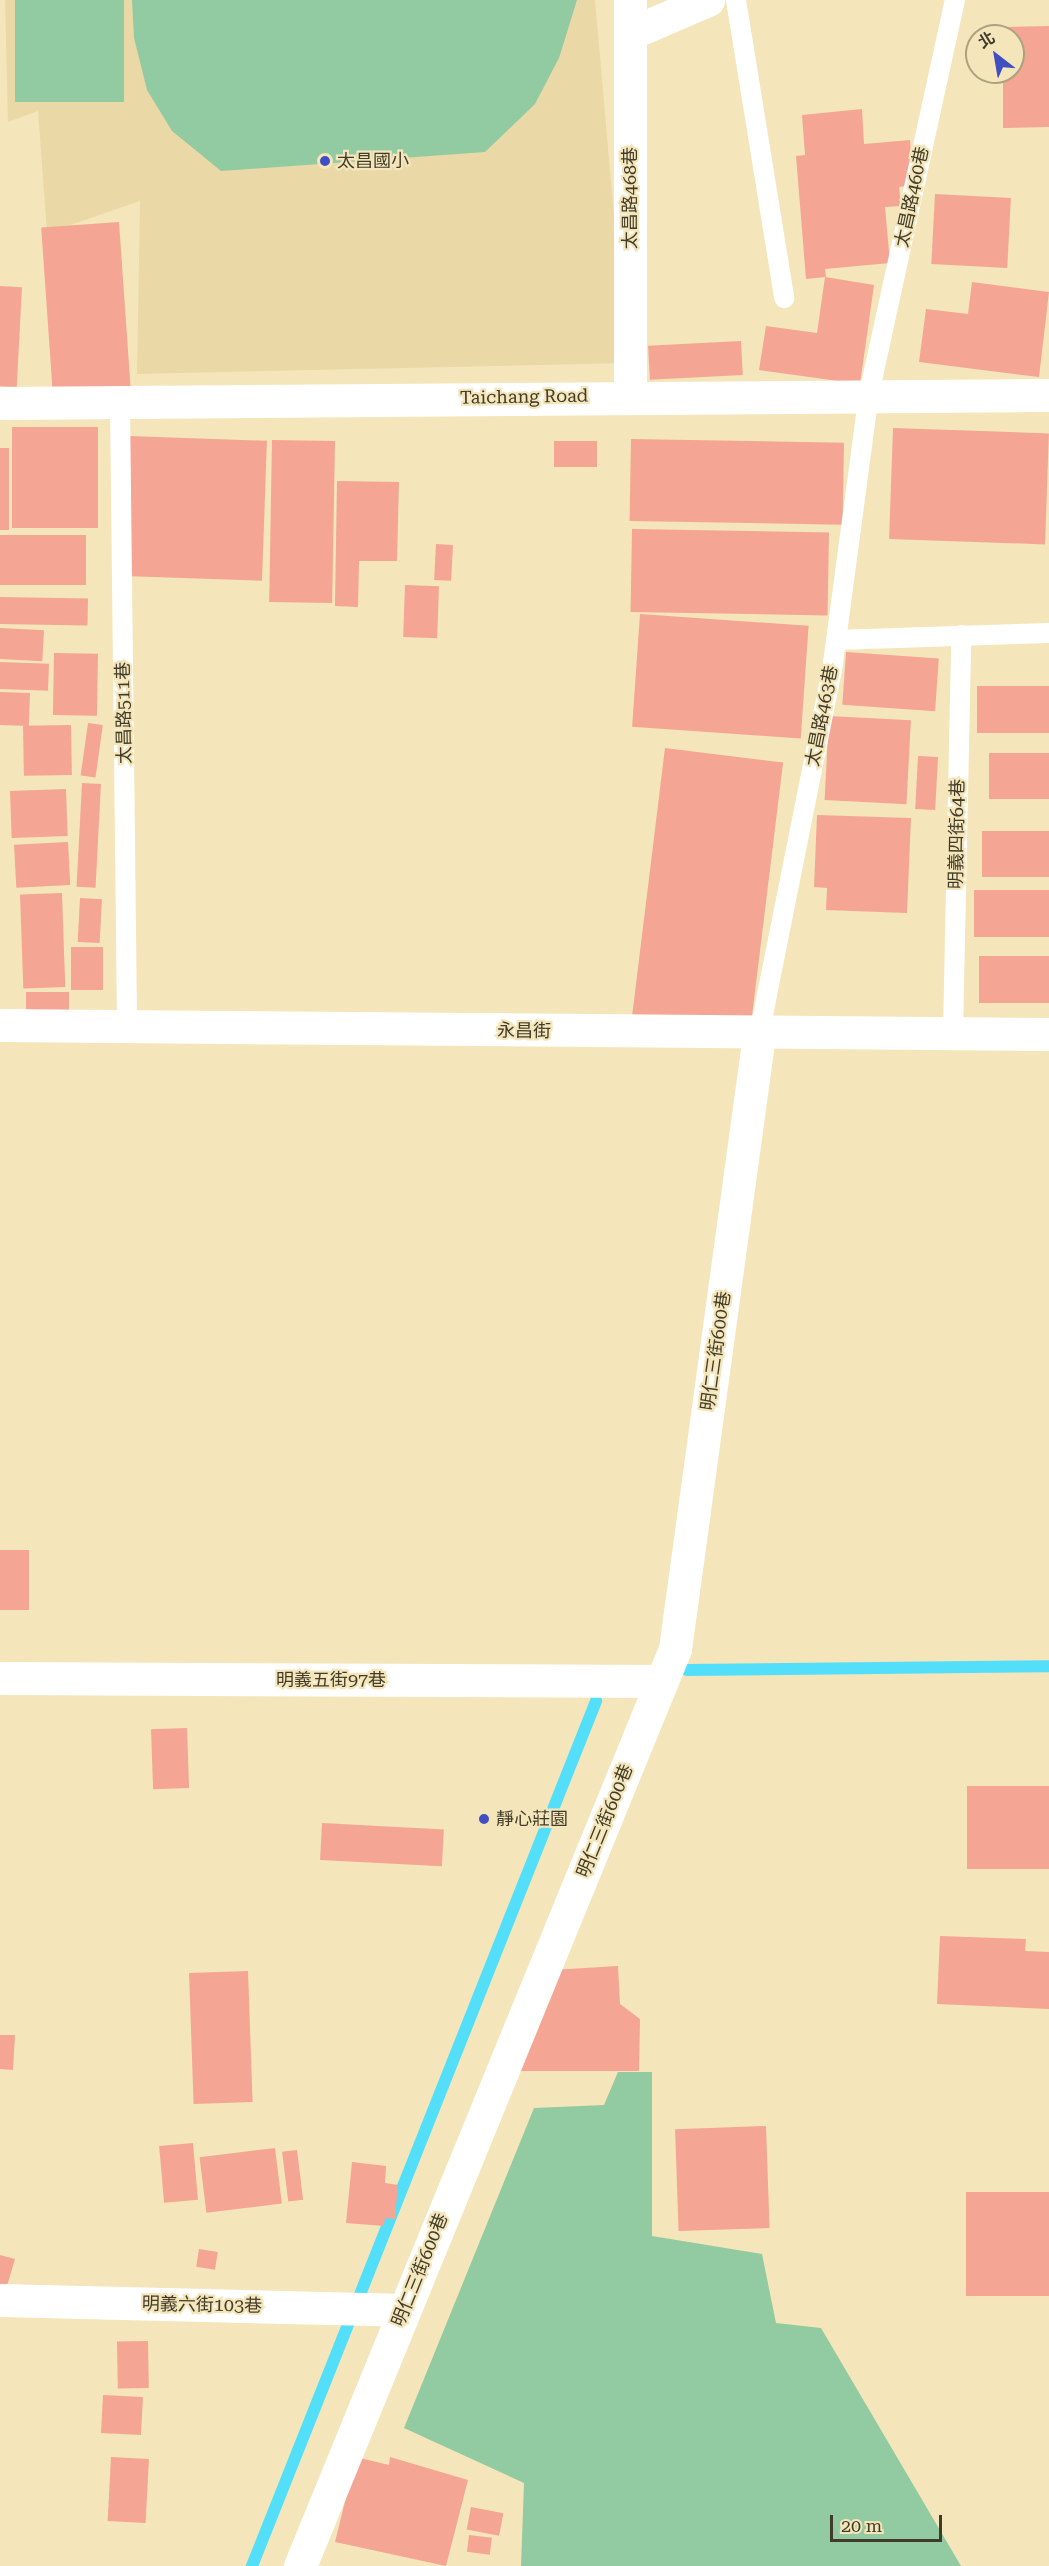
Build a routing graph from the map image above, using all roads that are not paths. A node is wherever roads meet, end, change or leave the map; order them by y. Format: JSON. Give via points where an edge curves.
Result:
{"nodes":[{"id":1,"x":630,"y":0,"type":"edge"},
{"id":2,"x":708,"y":0,"type":"edge"},
{"id":3,"x":736,"y":0,"type":"edge"},
{"id":4,"x":955,"y":0,"type":"edge"},
{"id":5,"x":632,"y":33,"type":"junction"},
{"id":6,"x":784,"y":298,"type":"dead end"},
{"id":7,"x":869,"y":394,"type":"junction"},
{"id":8,"x":1049,"y":395,"type":"edge"},
{"id":9,"x":630,"y":396,"type":"junction"},
{"id":10,"x":0,"y":402,"type":"edge"},
{"id":11,"x":120,"y":402,"type":"junction"},
{"id":12,"x":1049,"y":633,"type":"edge"},
{"id":13,"x":961,"y":635,"type":"junction"},
{"id":14,"x":836,"y":640,"type":"junction"},
{"id":15,"x":127,"y":1023,"type":"junction"},
{"id":16,"x":0,"y":1025,"type":"edge"},
{"id":17,"x":953,"y":1033,"type":"junction"},
{"id":18,"x":1049,"y":1034,"type":"edge"},
{"id":19,"x":759,"y":1035,"type":"junction"},
{"id":20,"x":0,"y":1678,"type":"edge"},
{"id":21,"x":662,"y":1681,"type":"junction"},
{"id":22,"x":0,"y":2300,"type":"edge"},
{"id":23,"x":404,"y":2310,"type":"junction"},
{"id":24,"x":300,"y":2566,"type":"edge"}],
"edges":[{"from":1,"to":5,"type":"street","name":"太昌路468巷"},
{"from":2,"to":5,"type":"street"},
{"from":3,"to":6,"type":"lane"},
{"from":4,"to":7,"type":"lane","name":"太昌路460巷"},
{"from":5,"to":9,"type":"street","name":"太昌路468巷"},
{"from":7,"to":8,"type":"street","name":"Taichang Road"},
{"from":7,"to":9,"type":"street","name":"Taichang Road"},
{"from":7,"to":14,"type":"lane","name":"太昌路463巷"},
{"from":9,"to":11,"type":"street","name":"Taichang Road"},
{"from":10,"to":11,"type":"street","name":"Taichang Road"},
{"from":11,"to":15,"type":"lane","name":"太昌路511巷"},
{"from":12,"to":13,"type":"lane"},
{"from":13,"to":14,"type":"lane"},
{"from":13,"to":17,"type":"lane","name":"明義四街64巷"},
{"from":14,"to":19,"type":"lane","name":"太昌路463巷"},
{"from":15,"to":16,"type":"street","name":"永昌街"},
{"from":15,"to":19,"type":"street","name":"永昌街"},
{"from":17,"to":18,"type":"street","name":"永昌街"},
{"from":17,"to":19,"type":"street","name":"永昌街"},
{"from":19,"to":21,"type":"street","name":"明仁三街600巷","via":[[675,1649]]},
{"from":20,"to":21,"type":"street","name":"明義五街97巷"},
{"from":21,"to":23,"type":"street","name":"明仁三街600巷"},
{"from":22,"to":23,"type":"street","name":"明義六街103巷"},
{"from":23,"to":24,"type":"street","name":"明仁三街600巷"}]}
